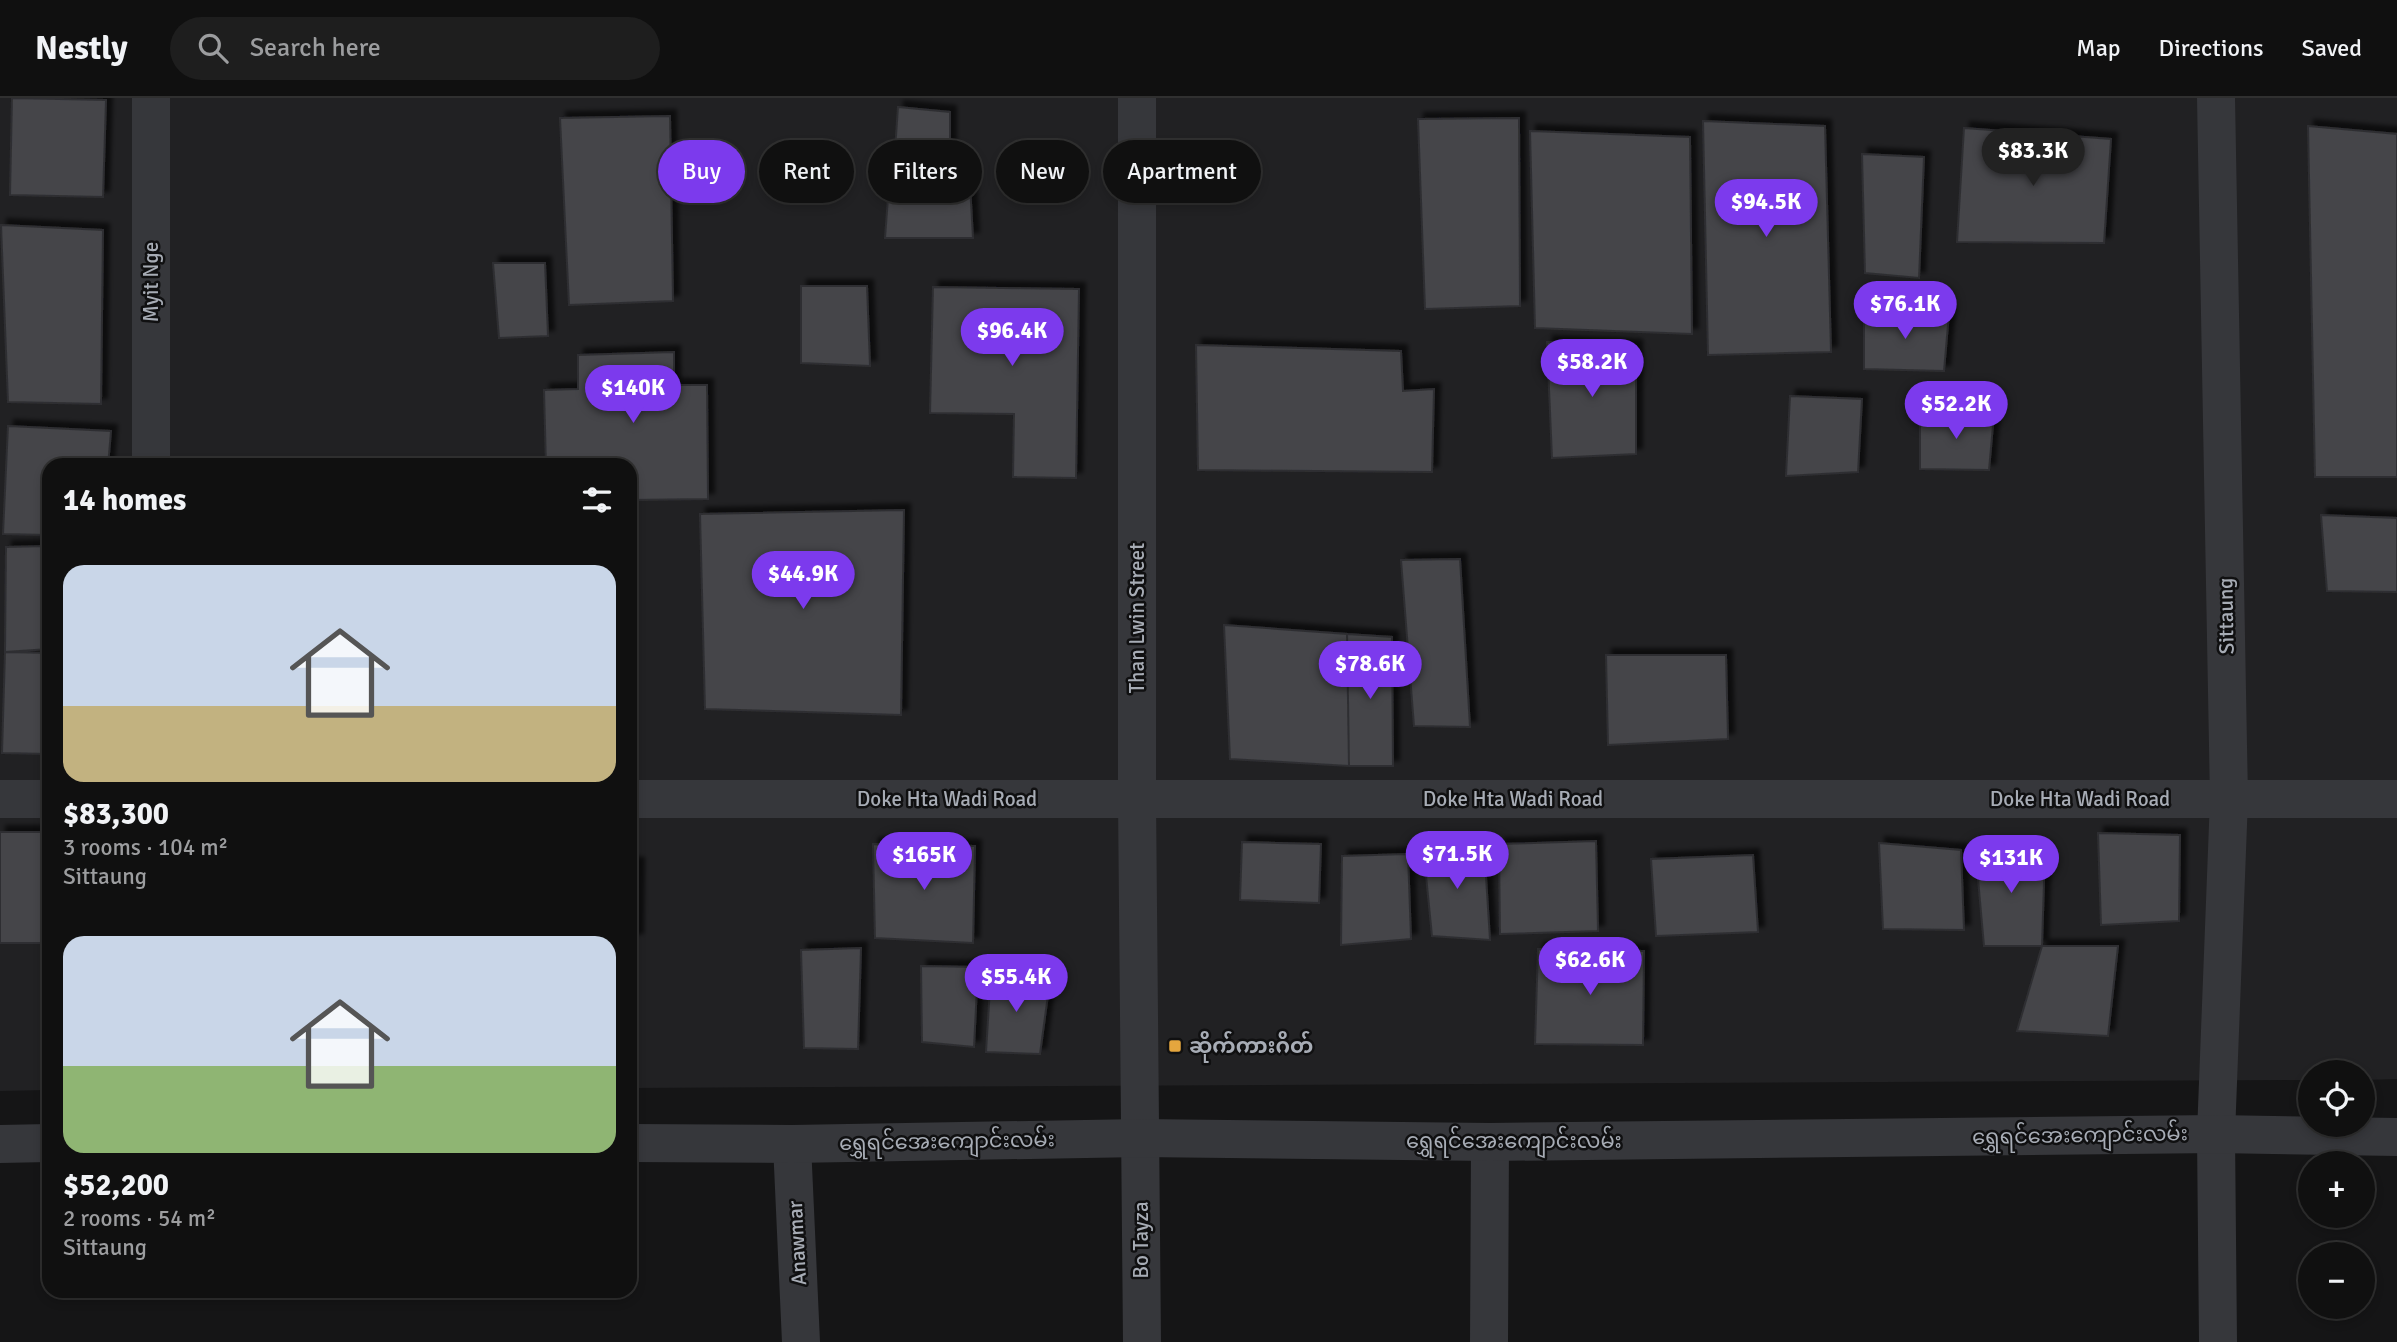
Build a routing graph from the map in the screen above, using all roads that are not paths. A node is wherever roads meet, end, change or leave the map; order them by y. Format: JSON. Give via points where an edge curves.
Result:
{"nodes":[{"id":1,"x":151,"y":98,"type":"edge"},
{"id":2,"x":1137,"y":98,"type":"edge"},
{"id":3,"x":2216,"y":98,"type":"edge"},
{"id":4,"x":151,"y":458,"type":"edge"},
{"id":5,"x":0,"y":799,"type":"edge"},
{"id":6,"x":42,"y":799,"type":"edge"},
{"id":7,"x":637,"y":799,"type":"edge"},
{"id":8,"x":1137,"y":799,"type":"junction"},
{"id":9,"x":2229,"y":799,"type":"junction"},
{"id":10,"x":2397,"y":799,"type":"edge"},
{"id":11,"x":2216,"y":1134,"type":"junction"},
{"id":12,"x":2397,"y":1137,"type":"edge"},
{"id":13,"x":1141,"y":1138,"type":"junction"},
{"id":14,"x":1490,"y":1142,"type":"junction"},
{"id":15,"x":42,"y":1143,"type":"edge"},
{"id":16,"x":637,"y":1143,"type":"edge"},
{"id":17,"x":792,"y":1143,"type":"junction"},
{"id":18,"x":0,"y":1144,"type":"edge"},
{"id":19,"x":801,"y":1342,"type":"edge"},
{"id":20,"x":1142,"y":1342,"type":"edge"},
{"id":21,"x":1489,"y":1342,"type":"edge"},
{"id":22,"x":2218,"y":1342,"type":"edge"}],
"edges":[{"from":1,"to":4,"type":"street","name":"Myit Nge"},
{"from":2,"to":8,"type":"street","name":"Than Lwin Street"},
{"from":3,"to":9,"type":"street","name":"Sittaung"},
{"from":5,"to":6,"type":"street"},
{"from":7,"to":8,"type":"street","name":"Doke Hta Wadi Road"},
{"from":8,"to":9,"type":"street","name":"Doke Hta Wadi Road"},
{"from":8,"to":13,"type":"street","name":"Than Lwin Street"},
{"from":9,"to":10,"type":"street","name":"Doke Hta Wadi Road"},
{"from":9,"to":11,"type":"street","name":"Sittaung"},
{"from":11,"to":12,"type":"street","name":"ရွှေရင်အေးကျောင်းလမ်း"},
{"from":11,"to":14,"type":"street","name":"ရွှေရင်အေးကျောင်းလမ်း"},
{"from":11,"to":22,"type":"street","name":"Sittaung"},
{"from":13,"to":14,"type":"street","name":"ရွှေရင်အေးကျောင်းလမ်း"},
{"from":13,"to":17,"type":"street","name":"ရွှေရင်အေးကျောင်းလမ်း"},
{"from":13,"to":20,"type":"street","name":"Bo Tayza"},
{"from":14,"to":21,"type":"street"},
{"from":15,"to":18,"type":"street"},
{"from":16,"to":17,"type":"street","name":"ရွှေရင်အေးကျောင်းလမ်း"},
{"from":17,"to":19,"type":"street","name":"Anawmar"}]}
